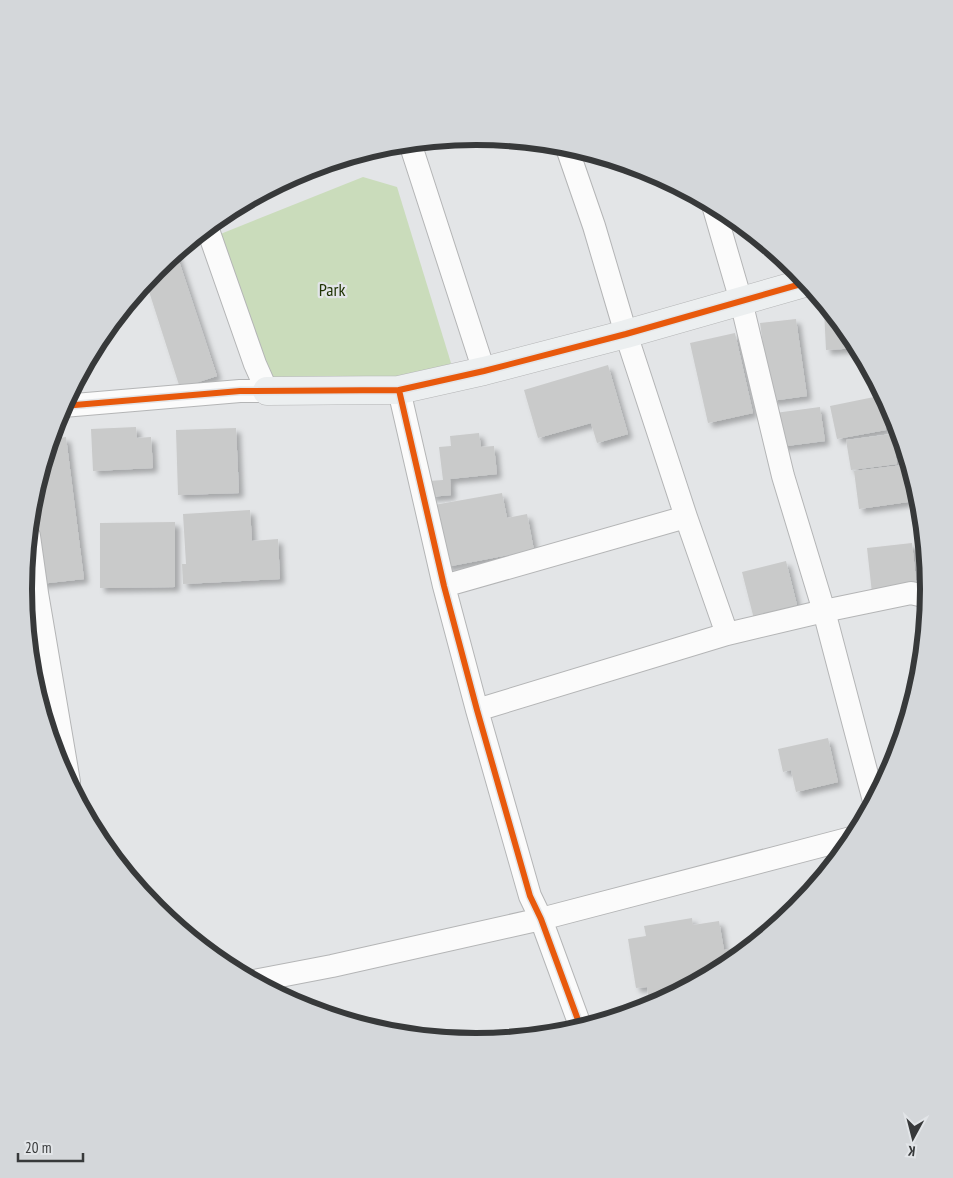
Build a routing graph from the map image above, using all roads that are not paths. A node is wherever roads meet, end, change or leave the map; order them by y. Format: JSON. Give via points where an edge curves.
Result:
{"nodes":[{"id":1,"x":412,"y":150,"type":"edge"},
{"id":2,"x":570,"y":155,"type":"edge"},
{"id":3,"x":716,"y":216,"type":"edge"},
{"id":4,"x":210,"y":234,"type":"edge"},
{"id":5,"x":799,"y":285,"type":"edge"},
{"id":6,"x":741,"y":301,"type":"junction"},
{"id":7,"x":626,"y":334,"type":"junction"},
{"id":8,"x":484,"y":371,"type":"junction"},
{"id":9,"x":399,"y":390,"type":"junction"},
{"id":10,"x":267,"y":391,"type":"junction"},
{"id":11,"x":72,"y":405,"type":"edge"},
{"id":12,"x":686,"y":517,"type":"junction"},
{"id":13,"x":444,"y":586,"type":"junction"},
{"id":14,"x":920,"y":595,"type":"edge"},
{"id":15,"x":32,"y":602,"type":"edge"},
{"id":16,"x":824,"y":611,"type":"junction"},
{"id":17,"x":727,"y":634,"type":"junction"},
{"id":18,"x":477,"y":710,"type":"junction"},
{"id":19,"x":62,"y":749,"type":"edge"},
{"id":20,"x":872,"y":792,"type":"edge"},
{"id":21,"x":844,"y":839,"type":"edge"},
{"id":22,"x":541,"y":919,"type":"junction"},
{"id":23,"x":264,"y":979,"type":"edge"},
{"id":24,"x":578,"y":1021,"type":"edge"}],
"edges":[{"from":1,"to":8,"type":"street"},
{"from":2,"to":7,"type":"street"},
{"from":3,"to":6,"type":"street"},
{"from":4,"to":10,"type":"street"},
{"from":5,"to":6,"type":"street"},
{"from":6,"to":7,"type":"street"},
{"from":6,"to":16,"type":"street","via":[[783,476]]},
{"from":7,"to":8,"type":"street"},
{"from":7,"to":12,"type":"street"},
{"from":8,"to":9,"type":"street"},
{"from":9,"to":10,"type":"street"},
{"from":9,"to":13,"type":"street"},
{"from":10,"to":11,"type":"street"},
{"from":12,"to":13,"type":"street"},
{"from":12,"to":17,"type":"street"},
{"from":13,"to":18,"type":"street"},
{"from":14,"to":16,"type":"street","via":[[911,593]]},
{"from":15,"to":19,"type":"street"},
{"from":16,"to":17,"type":"street"},
{"from":16,"to":20,"type":"street"},
{"from":17,"to":18,"type":"street"},
{"from":18,"to":22,"type":"street","via":[[530,896]]},
{"from":21,"to":22,"type":"street"},
{"from":22,"to":23,"type":"street"},
{"from":22,"to":24,"type":"street"}]}
